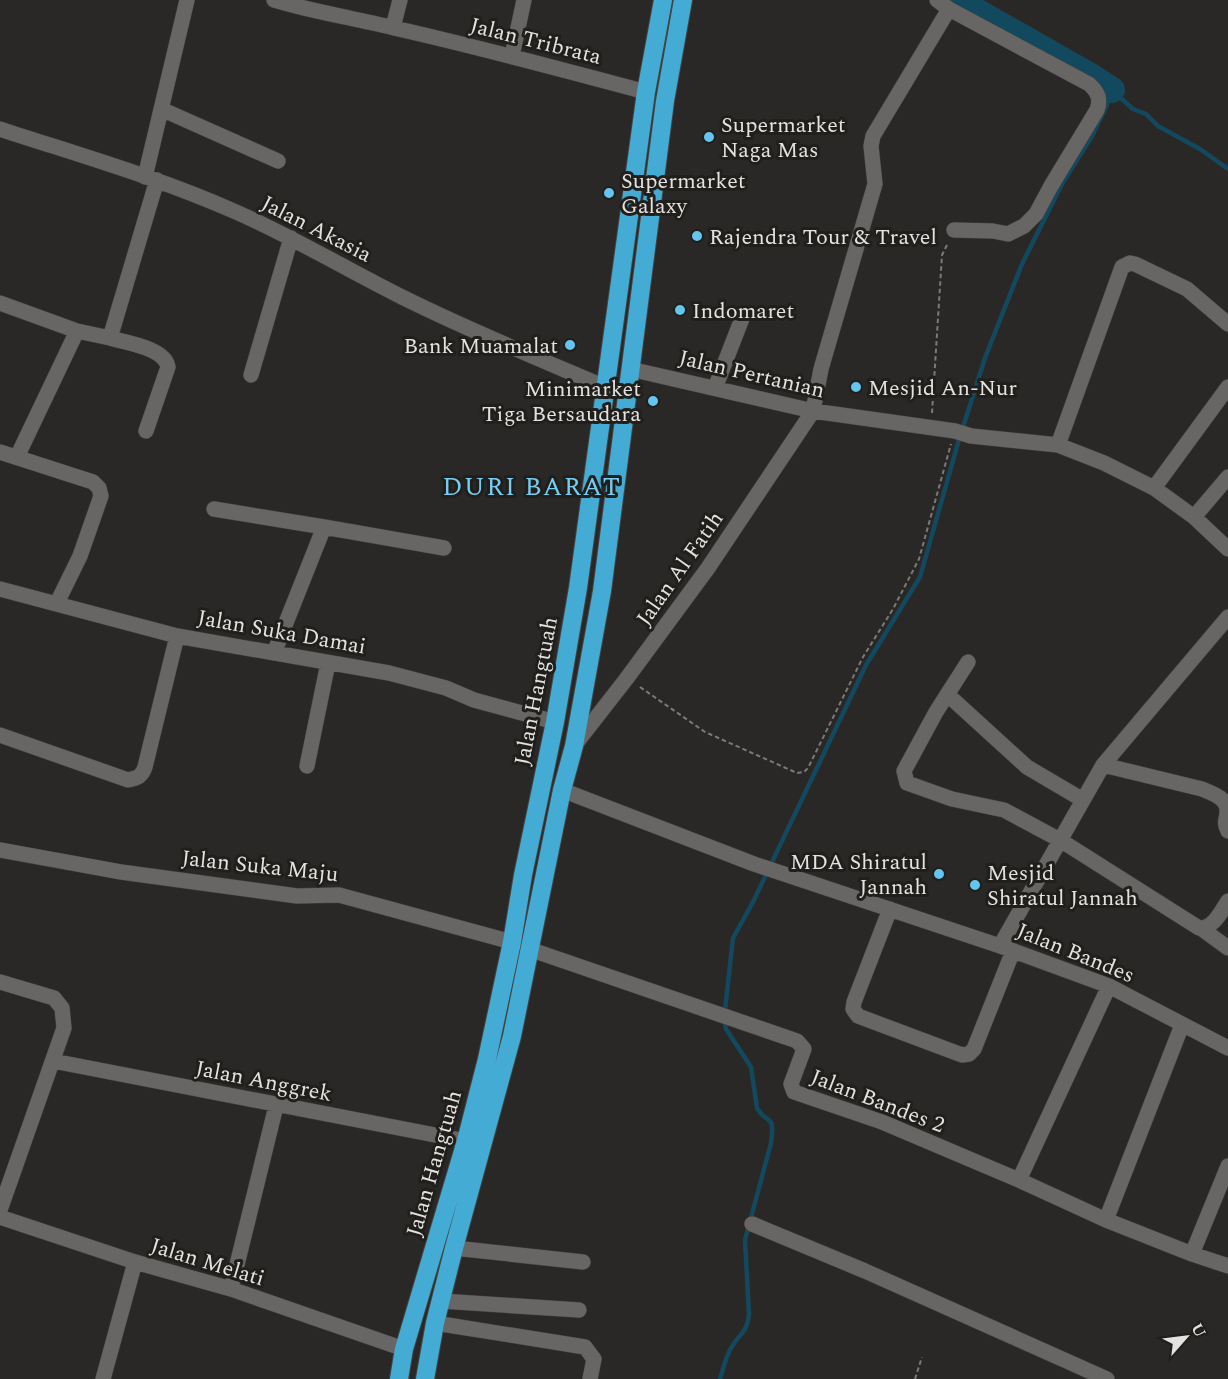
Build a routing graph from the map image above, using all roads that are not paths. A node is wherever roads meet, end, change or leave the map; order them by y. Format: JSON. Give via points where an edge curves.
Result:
{"nodes":[{"id":1,"x":187,"y":0,"type":"edge"},
{"id":2,"x":274,"y":0,"type":"edge"},
{"id":3,"x":400,"y":0,"type":"edge"},
{"id":4,"x":524,"y":0,"type":"edge"},
{"id":5,"x":663,"y":0,"type":"edge"},
{"id":6,"x":683,"y":0,"type":"edge"},
{"id":7,"x":943,"y":4,"type":"edge"},
{"id":8,"x":393,"y":27,"type":"junction"},
{"id":9,"x":513,"y":56,"type":"junction"},
{"id":10,"x":646,"y":92,"type":"junction"},
{"id":11,"x":161,"y":109,"type":"junction"},
{"id":12,"x":0,"y":129,"type":"edge"},
{"id":13,"x":278,"y":160,"type":"dead end"},
{"id":14,"x":151,"y":178,"type":"junction"},
{"id":15,"x":954,"y":230,"type":"road end"},
{"id":16,"x":291,"y":238,"type":"junction"},
{"id":17,"x":0,"y":303,"type":"edge"},
{"id":18,"x":743,"y":316,"type":"dead end"},
{"id":19,"x":1228,"y":324,"type":"edge"},
{"id":20,"x":77,"y":332,"type":"junction"},
{"id":21,"x":110,"y":338,"type":"junction"},
{"id":22,"x":630,"y":369,"type":"junction"},
{"id":23,"x":251,"y":375,"type":"dead end"},
{"id":24,"x":605,"y":387,"type":"junction"},
{"id":25,"x":1228,"y":387,"type":"edge"},
{"id":26,"x":715,"y":388,"type":"junction"},
{"id":27,"x":813,"y":411,"type":"junction"},
{"id":28,"x":146,"y":430,"type":"dead end"},
{"id":29,"x":1058,"y":445,"type":"junction"},
{"id":30,"x":0,"y":452,"type":"edge"},
{"id":31,"x":16,"y":457,"type":"junction"},
{"id":32,"x":1228,"y":477,"type":"edge"},
{"id":33,"x":1154,"y":488,"type":"junction"},
{"id":34,"x":214,"y":509,"type":"dead end"},
{"id":35,"x":1194,"y":517,"type":"junction"},
{"id":36,"x":324,"y":527,"type":"junction"},
{"id":37,"x":444,"y":548,"type":"dead end"},
{"id":38,"x":1228,"y":549,"type":"edge"},
{"id":39,"x":0,"y":589,"type":"edge"},
{"id":40,"x":57,"y":603,"type":"junction"},
{"id":41,"x":1228,"y":617,"type":"edge"},
{"id":42,"x":177,"y":636,"type":"junction"},
{"id":43,"x":274,"y":652,"type":"junction"},
{"id":44,"x":968,"y":662,"type":"dead end"},
{"id":45,"x":328,"y":663,"type":"junction"},
{"id":46,"x":948,"y":695,"type":"junction"},
{"id":47,"x":555,"y":722,"type":"junction"},
{"id":48,"x":0,"y":735,"type":"edge"},
{"id":49,"x":574,"y":746,"type":"junction"},
{"id":50,"x":1103,"y":765,"type":"junction"},
{"id":51,"x":307,"y":766,"type":"dead end"},
{"id":52,"x":562,"y":790,"type":"junction"},
{"id":53,"x":1083,"y":800,"type":"junction"},
{"id":54,"x":1228,"y":831,"type":"edge"},
{"id":55,"x":1060,"y":840,"type":"junction"},
{"id":56,"x":0,"y":850,"type":"edge"},
{"id":57,"x":523,"y":875,"type":"junction"},
{"id":58,"x":543,"y":880,"type":"junction"},
{"id":59,"x":1228,"y":901,"type":"edge"},
{"id":60,"x":890,"y":909,"type":"junction"},
{"id":61,"x":1202,"y":929,"type":"junction"},
{"id":62,"x":521,"y":946,"type":"junction"},
{"id":63,"x":1007,"y":948,"type":"junction"},
{"id":64,"x":1228,"y":948,"type":"edge"},
{"id":65,"x":0,"y":982,"type":"edge"},
{"id":66,"x":1109,"y":986,"type":"junction"},
{"id":67,"x":1182,"y":1025,"type":"junction"},
{"id":68,"x":1228,"y":1048,"type":"edge"},
{"id":69,"x":53,"y":1061,"type":"junction"},
{"id":70,"x":276,"y":1106,"type":"junction"},
{"id":71,"x":466,"y":1141,"type":"junction"},
{"id":72,"x":1228,"y":1166,"type":"edge"},
{"id":73,"x":1019,"y":1180,"type":"junction"},
{"id":74,"x":0,"y":1210,"type":"edge"},
{"id":75,"x":0,"y":1216,"type":"edge"},
{"id":76,"x":1106,"y":1220,"type":"junction"},
{"id":77,"x":752,"y":1224,"type":"dead end"},
{"id":78,"x":454,"y":1248,"type":"junction"},
{"id":79,"x":1192,"y":1254,"type":"junction"},
{"id":80,"x":135,"y":1262,"type":"junction"},
{"id":81,"x":583,"y":1262,"type":"dead end"},
{"id":82,"x":1228,"y":1266,"type":"edge"},
{"id":83,"x":231,"y":1289,"type":"junction"},
{"id":84,"x":441,"y":1301,"type":"junction"},
{"id":85,"x":579,"y":1310,"type":"dead end"},
{"id":86,"x":435,"y":1323,"type":"junction"},
{"id":87,"x":404,"y":1349,"type":"junction"},
{"id":88,"x":103,"y":1379,"type":"edge"},
{"id":89,"x":399,"y":1379,"type":"edge"},
{"id":90,"x":425,"y":1379,"type":"edge"},
{"id":91,"x":591,"y":1379,"type":"edge"},
{"id":92,"x":1107,"y":1379,"type":"edge"}],
"edges":[{"from":1,"to":11,"type":"street"},
{"from":2,"to":8,"type":"street","name":"Jalan Tribrata"},
{"from":3,"to":8,"type":"street"},
{"from":4,"to":9,"type":"street"},
{"from":5,"to":10,"type":"highway","name":"Jalan Hangtuah"},
{"from":6,"to":22,"type":"highway","name":"Jalan Hangtuah","via":[[664,101]]},
{"from":7,"to":15,"type":"street","via":[[1089,84],[1098,93],[1099,101],[1036,214],[1024,226],[1008,234]]},
{"from":7,"to":27,"type":"street","via":[[873,135],[875,184],[821,369]]},
{"from":8,"to":9,"type":"street","name":"Jalan Tribrata"},
{"from":9,"to":10,"type":"street","name":"Jalan Tribrata"},
{"from":10,"to":24,"type":"highway","name":"Jalan Hangtuah"},
{"from":11,"to":13,"type":"street"},
{"from":11,"to":14,"type":"street"},
{"from":12,"to":14,"type":"street","name":"Jalan Akasia"},
{"from":14,"to":16,"type":"street","name":"Jalan Akasia"},
{"from":14,"to":21,"type":"street"},
{"from":16,"to":23,"type":"street"},
{"from":16,"to":24,"type":"street","name":"Jalan Akasia","via":[[403,297]]},
{"from":17,"to":20,"type":"street"},
{"from":18,"to":26,"type":"street"},
{"from":19,"to":29,"type":"street","via":[[1186,289],[1135,264],[1126,264],[1120,270]]},
{"from":20,"to":21,"type":"street"},
{"from":20,"to":31,"type":"street"},
{"from":21,"to":28,"type":"street","via":[[160,353],[167,362]]},
{"from":22,"to":26,"type":"street","name":"Jalan Pertanian"},
{"from":22,"to":49,"type":"highway","name":"Jalan Hangtuah","via":[[602,591]]},
{"from":24,"to":47,"type":"highway","name":"Jalan Hangtuah"},
{"from":25,"to":33,"type":"street"},
{"from":26,"to":27,"type":"street","name":"Jalan Pertanian"},
{"from":27,"to":29,"type":"street","name":"Jalan Pertanian"},
{"from":27,"to":49,"type":"street","name":"Jalan Al Fatih","via":[[708,568]]},
{"from":29,"to":33,"type":"street","name":"Jalan Pertanian"},
{"from":30,"to":31,"type":"street"},
{"from":31,"to":40,"type":"street","via":[[93,482],[100,491],[80,556]]},
{"from":32,"to":35,"type":"street"},
{"from":33,"to":35,"type":"street","name":"Jalan Pertanian"},
{"from":34,"to":36,"type":"street"},
{"from":35,"to":38,"type":"street","name":"Jalan Pertanian"},
{"from":36,"to":37,"type":"street"},
{"from":36,"to":43,"type":"street"},
{"from":39,"to":40,"type":"street","name":"Jalan Suka Damai"},
{"from":40,"to":42,"type":"street","name":"Jalan Suka Damai"},
{"from":41,"to":50,"type":"street"},
{"from":42,"to":43,"type":"street","name":"Jalan Suka Damai"},
{"from":42,"to":48,"type":"street","via":[[146,767],[139,777],[128,780]]},
{"from":43,"to":45,"type":"street","name":"Jalan Suka Damai"},
{"from":44,"to":46,"type":"street"},
{"from":45,"to":47,"type":"street","name":"Jalan Suka Damai","via":[[389,673]]},
{"from":45,"to":51,"type":"street"},
{"from":46,"to":53,"type":"street","via":[[1027,767]]},
{"from":46,"to":55,"type":"street","via":[[904,771],[907,783],[952,799],[1004,810]]},
{"from":47,"to":57,"type":"highway","name":"Jalan Hangtuah"},
{"from":49,"to":52,"type":"highway","name":"Jalan Hangtuah"},
{"from":50,"to":53,"type":"street"},
{"from":50,"to":54,"type":"street","via":[[1220,797],[1226,806],[1224,821]]},
{"from":52,"to":58,"type":"highway","name":"Jalan Hangtuah"},
{"from":52,"to":60,"type":"street","name":"Jalan Bandes","via":[[754,864]]},
{"from":53,"to":55,"type":"street"},
{"from":55,"to":61,"type":"street"},
{"from":55,"to":63,"type":"street"},
{"from":56,"to":62,"type":"street","name":"Jalan Suka Maju","via":[[254,891],[339,895]]},
{"from":57,"to":58,"type":"highway"},
{"from":57,"to":62,"type":"highway","name":"Jalan Hangtuah"},
{"from":58,"to":62,"type":"highway","name":"Jalan Hangtuah"},
{"from":59,"to":61,"type":"street","via":[[1216,920]]},
{"from":60,"to":63,"type":"street","name":"Jalan Bandes"},
{"from":60,"to":63,"type":"street","via":[[854,1002],[855,1012],[962,1055],[974,1049]]},
{"from":61,"to":64,"type":"street"},
{"from":62,"to":71,"type":"highway","name":"Jalan Hangtuah"},
{"from":62,"to":73,"type":"street","name":"Jalan Bandes 2","via":[[797,1041],[803,1046],[791,1084],[794,1092],[882,1122]]},
{"from":62,"to":78,"type":"highway","name":"Jalan Hangtuah","via":[[512,1036]]},
{"from":63,"to":66,"type":"street","name":"Jalan Bandes"},
{"from":65,"to":69,"type":"street","via":[[49,995],[58,1002],[64,1028]]},
{"from":66,"to":67,"type":"street","name":"Jalan Bandes"},
{"from":66,"to":73,"type":"street"},
{"from":67,"to":68,"type":"street","name":"Jalan Bandes"},
{"from":67,"to":76,"type":"street"},
{"from":69,"to":70,"type":"street","name":"Jalan Anggrek"},
{"from":69,"to":74,"type":"street"},
{"from":70,"to":71,"type":"street","name":"Jalan Anggrek"},
{"from":70,"to":83,"type":"street"},
{"from":71,"to":87,"type":"highway","name":"Jalan Hangtuah"},
{"from":72,"to":79,"type":"street"},
{"from":73,"to":76,"type":"street","name":"Jalan Bandes 2"},
{"from":75,"to":80,"type":"street","name":"Jalan Melati"},
{"from":76,"to":79,"type":"street","name":"Jalan Bandes 2"},
{"from":77,"to":92,"type":"street"},
{"from":78,"to":81,"type":"street"},
{"from":78,"to":84,"type":"highway","name":"Jalan Hangtuah"},
{"from":79,"to":82,"type":"street","name":"Jalan Bandes 2"},
{"from":80,"to":83,"type":"street","name":"Jalan Melati"},
{"from":80,"to":88,"type":"street"},
{"from":83,"to":87,"type":"street","name":"Jalan Melati"},
{"from":84,"to":85,"type":"street"},
{"from":84,"to":86,"type":"highway","name":"Jalan Hangtuah"},
{"from":86,"to":90,"type":"highway","name":"Jalan Hangtuah"},
{"from":86,"to":91,"type":"street","via":[[585,1347],[594,1359]]},
{"from":87,"to":89,"type":"highway","name":"Jalan Hangtuah"}]}
